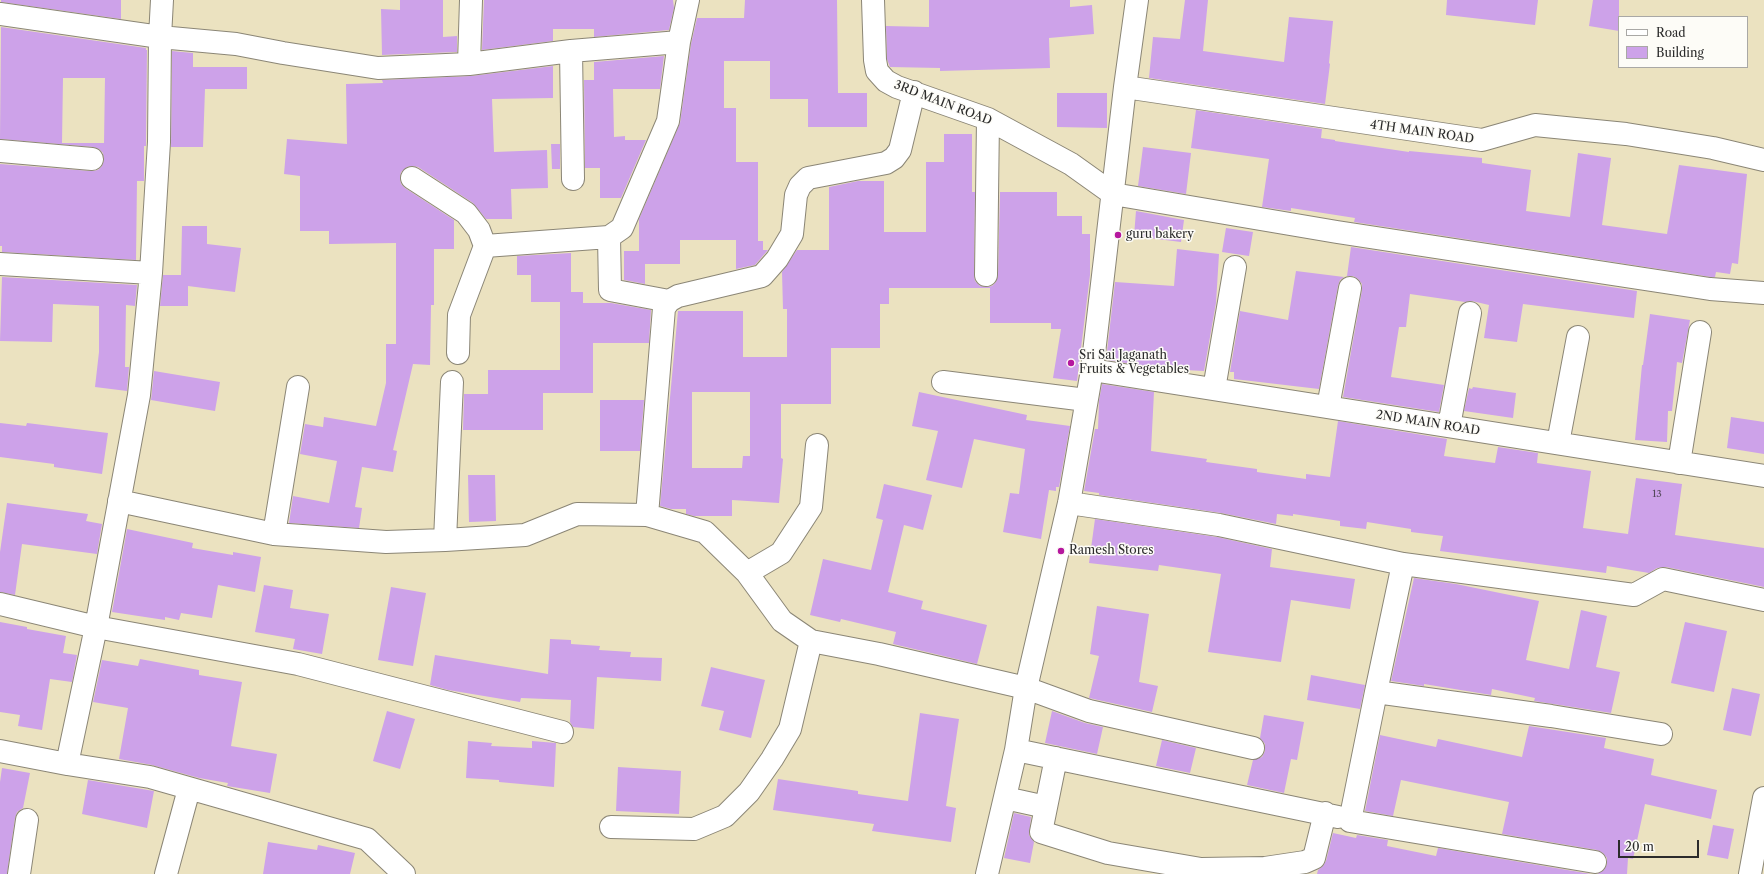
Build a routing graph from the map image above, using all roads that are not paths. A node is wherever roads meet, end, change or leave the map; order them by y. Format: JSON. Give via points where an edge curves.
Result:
{"nodes":[{"id":1,"x":162,"y":0,"type":"edge"},
{"id":2,"x":471,"y":0,"type":"edge"},
{"id":3,"x":688,"y":0,"type":"edge"},
{"id":4,"x":873,"y":0,"type":"edge"},
{"id":5,"x":1137,"y":0,"type":"edge"},
{"id":6,"x":0,"y":14,"type":"edge"},
{"id":7,"x":160,"y":37,"type":"junction"},
{"id":8,"x":678,"y":42,"type":"junction"},
{"id":9,"x":571,"y":52,"type":"junction"},
{"id":10,"x":469,"y":64,"type":"junction"},
{"id":11,"x":1125,"y":87,"type":"junction"},
{"id":12,"x":914,"y":92,"type":"junction"},
{"id":13,"x":988,"y":119,"type":"junction"},
{"id":14,"x":0,"y":151,"type":"edge"},
{"id":15,"x":92,"y":159,"type":"dead end"},
{"id":16,"x":1764,"y":160,"type":"edge"},
{"id":17,"x":412,"y":178,"type":"dead end"},
{"id":18,"x":573,"y":178,"type":"dead end"},
{"id":19,"x":1113,"y":194,"type":"junction"},
{"id":20,"x":609,"y":237,"type":"junction"},
{"id":21,"x":485,"y":246,"type":"junction"},
{"id":22,"x":0,"y":264,"type":"edge"},
{"id":23,"x":1235,"y":267,"type":"dead end"},
{"id":24,"x":151,"y":273,"type":"junction"},
{"id":25,"x":986,"y":275,"type":"dead end"},
{"id":26,"x":1350,"y":288,"type":"dead end"},
{"id":27,"x":1764,"y":293,"type":"edge"},
{"id":28,"x":669,"y":301,"type":"junction"},
{"id":29,"x":1470,"y":313,"type":"dead end"},
{"id":30,"x":1700,"y":332,"type":"dead end"},
{"id":31,"x":1578,"y":337,"type":"dead end"},
{"id":32,"x":458,"y":353,"type":"dead end"},
{"id":33,"x":1092,"y":370,"type":"junction"},
{"id":34,"x":452,"y":382,"type":"dead end"},
{"id":35,"x":943,"y":382,"type":"dead end"},
{"id":36,"x":298,"y":387,"type":"dead end"},
{"id":37,"x":1214,"y":389,"type":"junction"},
{"id":38,"x":1086,"y":400,"type":"junction"},
{"id":39,"x":1328,"y":407,"type":"junction"},
{"id":40,"x":1449,"y":426,"type":"junction"},
{"id":41,"x":1558,"y":443,"type":"junction"},
{"id":42,"x":817,"y":445,"type":"dead end"},
{"id":43,"x":1679,"y":462,"type":"junction"},
{"id":44,"x":1764,"y":476,"type":"edge"},
{"id":45,"x":119,"y":501,"type":"junction"},
{"id":46,"x":1069,"y":503,"type":"junction"},
{"id":47,"x":646,"y":515,"type":"junction"},
{"id":48,"x":274,"y":534,"type":"junction"},
{"id":49,"x":445,"y":540,"type":"junction"},
{"id":50,"x":1403,"y":564,"type":"junction"},
{"id":51,"x":746,"y":574,"type":"junction"},
{"id":52,"x":1764,"y":600,"type":"edge"},
{"id":53,"x":0,"y":604,"type":"edge"},
{"id":54,"x":96,"y":627,"type":"junction"},
{"id":55,"x":811,"y":641,"type":"junction"},
{"id":56,"x":1026,"y":688,"type":"junction"},
{"id":57,"x":1376,"y":692,"type":"junction"},
{"id":58,"x":562,"y":732,"type":"dead end"},
{"id":59,"x":1661,"y":734,"type":"dead end"},
{"id":60,"x":1253,"y":748,"type":"dead end"},
{"id":61,"x":1016,"y":750,"type":"junction"},
{"id":62,"x":0,"y":751,"type":"edge"},
{"id":63,"x":1056,"y":758,"type":"junction"},
{"id":64,"x":67,"y":764,"type":"junction"},
{"id":65,"x":189,"y":789,"type":"junction"},
{"id":66,"x":1004,"y":798,"type":"junction"},
{"id":67,"x":1764,"y":798,"type":"edge"},
{"id":68,"x":1046,"y":807,"type":"junction"},
{"id":69,"x":1325,"y":813,"type":"junction"},
{"id":70,"x":27,"y":820,"type":"dead end"},
{"id":71,"x":1350,"y":821,"type":"junction"},
{"id":72,"x":611,"y":827,"type":"dead end"},
{"id":73,"x":1595,"y":862,"type":"dead end"},
{"id":74,"x":19,"y":874,"type":"edge"},
{"id":75,"x":166,"y":874,"type":"edge"},
{"id":76,"x":404,"y":874,"type":"edge"},
{"id":77,"x":987,"y":874,"type":"edge"},
{"id":78,"x":1750,"y":874,"type":"edge"}],
"edges":[{"from":1,"to":7,"type":"street"},
{"from":2,"to":10,"type":"street"},
{"from":3,"to":8,"type":"street"},
{"from":4,"to":12,"type":"street","name":"3RD MAIN ROAD","via":[[877,71],[886,81]]},
{"from":5,"to":11,"type":"street"},
{"from":6,"to":7,"type":"street"},
{"from":7,"to":10,"type":"street","via":[[236,44],[378,68]]},
{"from":7,"to":24,"type":"street","via":[[159,142]]},
{"from":8,"to":9,"type":"street"},
{"from":8,"to":20,"type":"street","via":[[668,121],[622,228]]},
{"from":9,"to":10,"type":"street"},
{"from":9,"to":18,"type":"street"},
{"from":11,"to":16,"type":"street","name":"4TH MAIN ROAD","via":[[1482,140],[1535,125],[1626,134],[1713,148]]},
{"from":11,"to":19,"type":"street"},
{"from":12,"to":13,"type":"street","name":"3RD MAIN ROAD"},
{"from":12,"to":28,"type":"street","via":[[900,150],[894,158],[886,163],[808,178],[800,186],[796,195],[792,234],[777,259],[762,276],[678,296]]},
{"from":13,"to":19,"type":"street","name":"3RD MAIN ROAD","via":[[1071,164]]},
{"from":13,"to":25,"type":"street"},
{"from":14,"to":15,"type":"street"},
{"from":17,"to":21,"type":"street","via":[[466,213],[479,230]]},
{"from":19,"to":27,"type":"street","via":[[1337,232],[1710,289]]},
{"from":19,"to":33,"type":"street"},
{"from":20,"to":21,"type":"street"},
{"from":20,"to":28,"type":"street","via":[[610,290]]},
{"from":21,"to":32,"type":"street","via":[[459,315]]},
{"from":22,"to":24,"type":"street"},
{"from":23,"to":37,"type":"street"},
{"from":24,"to":45,"type":"street","via":[[139,396]]},
{"from":26,"to":39,"type":"street"},
{"from":28,"to":47,"type":"street","via":[[664,308]]},
{"from":29,"to":40,"type":"street"},
{"from":30,"to":43,"type":"street"},
{"from":31,"to":41,"type":"street"},
{"from":33,"to":37,"type":"street","name":"2ND MAIN ROAD"},
{"from":33,"to":38,"type":"street"},
{"from":34,"to":49,"type":"street"},
{"from":35,"to":38,"type":"street"},
{"from":36,"to":48,"type":"street"},
{"from":37,"to":39,"type":"street","name":"2ND MAIN ROAD"},
{"from":38,"to":46,"type":"street"},
{"from":39,"to":40,"type":"street","name":"2ND MAIN ROAD"},
{"from":40,"to":41,"type":"street","name":"2ND MAIN ROAD"},
{"from":41,"to":43,"type":"street","name":"2ND MAIN ROAD"},
{"from":42,"to":51,"type":"street","via":[[811,507],[781,553]]},
{"from":43,"to":44,"type":"street","name":"2ND MAIN ROAD"},
{"from":45,"to":48,"type":"street"},
{"from":45,"to":54,"type":"street"},
{"from":46,"to":50,"type":"street","via":[[1219,525]]},
{"from":46,"to":56,"type":"street"},
{"from":47,"to":49,"type":"street","via":[[577,514],[525,536]]},
{"from":47,"to":51,"type":"street","via":[[705,532]]},
{"from":48,"to":49,"type":"street","via":[[386,542]]},
{"from":50,"to":52,"type":"street","via":[[1634,594],[1663,579]]},
{"from":50,"to":57,"type":"street"},
{"from":51,"to":55,"type":"street","via":[[782,621]]},
{"from":53,"to":54,"type":"street"},
{"from":54,"to":58,"type":"street","via":[[298,664]]},
{"from":54,"to":64,"type":"street"},
{"from":55,"to":56,"type":"street"},
{"from":55,"to":72,"type":"street","via":[[790,729],[749,792],[725,816],[694,829]]},
{"from":56,"to":60,"type":"street","via":[[1089,711]]},
{"from":56,"to":61,"type":"street"},
{"from":57,"to":59,"type":"street"},
{"from":57,"to":71,"type":"street"},
{"from":61,"to":63,"type":"street"},
{"from":61,"to":66,"type":"street"},
{"from":62,"to":64,"type":"street"},
{"from":63,"to":68,"type":"street"},
{"from":63,"to":69,"type":"street"},
{"from":64,"to":65,"type":"street","via":[[150,777]]},
{"from":65,"to":75,"type":"street"},
{"from":65,"to":76,"type":"street","via":[[368,839]]},
{"from":66,"to":68,"type":"street"},
{"from":66,"to":77,"type":"street"},
{"from":67,"to":78,"type":"street"},
{"from":68,"to":69,"type":"street","via":[[1041,832],[1108,853],[1201,869],[1265,868],[1305,862],[1314,858]]},
{"from":69,"to":71,"type":"street"},
{"from":70,"to":74,"type":"street"},
{"from":71,"to":73,"type":"street"}]}
